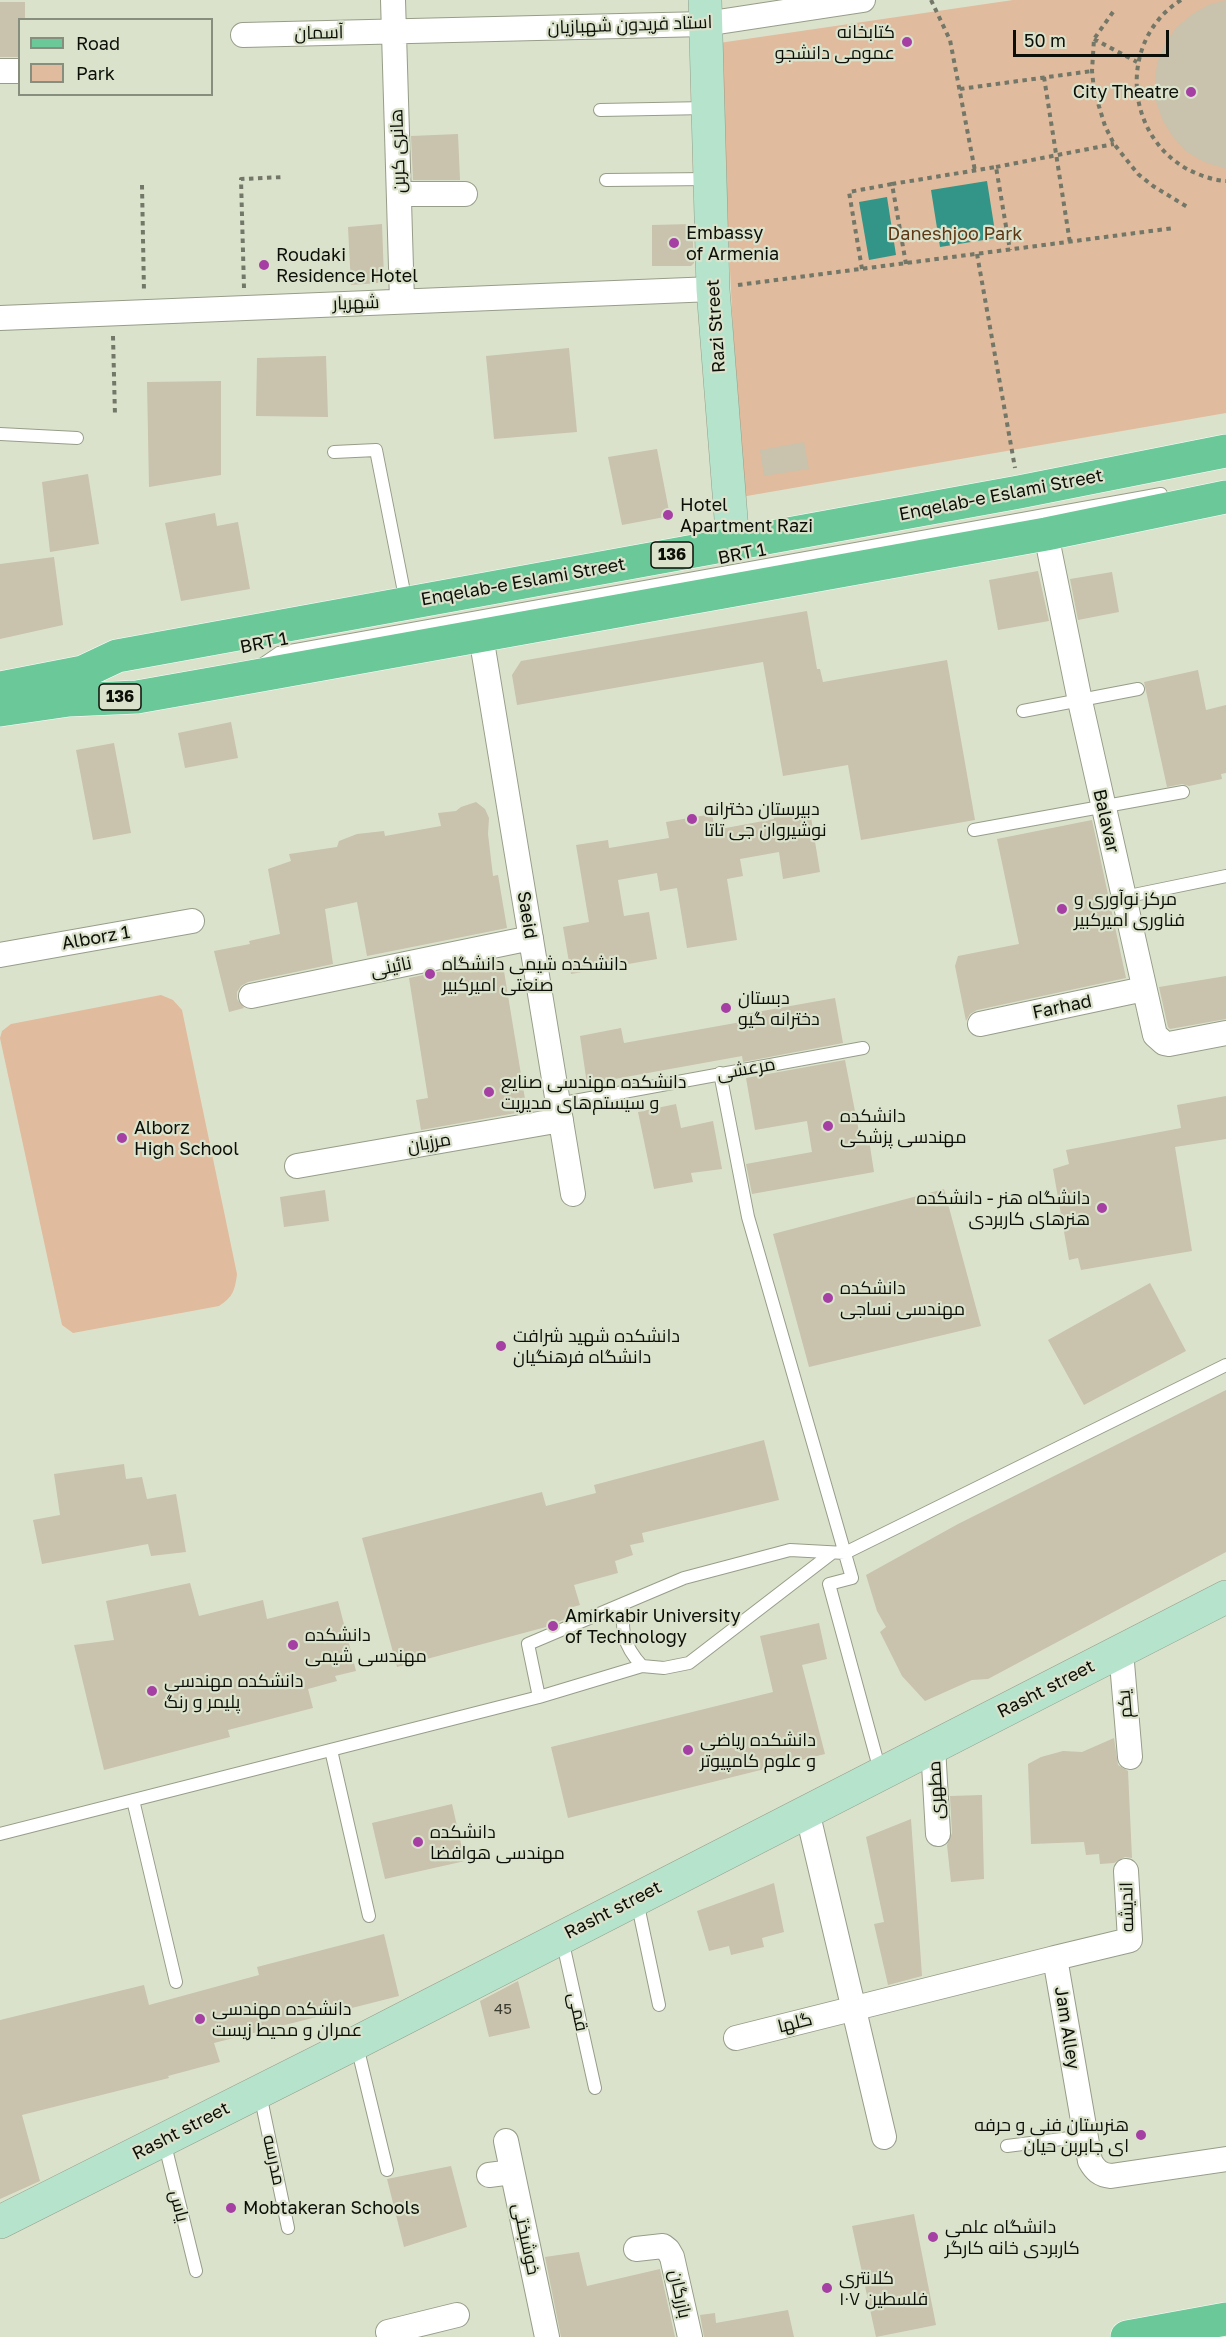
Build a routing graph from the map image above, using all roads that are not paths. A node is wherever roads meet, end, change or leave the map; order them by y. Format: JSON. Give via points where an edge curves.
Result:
{"nodes":[{"id":1,"x":393,"y":0,"type":"edge"},
{"id":2,"x":864,"y":0,"type":"edge"},
{"id":3,"x":705,"y":12,"type":"edge"},
{"id":4,"x":394,"y":32,"type":"junction"},
{"id":5,"x":243,"y":35,"type":"dead end"},
{"id":6,"x":0,"y":71,"type":"edge"},
{"id":7,"x":18,"y":71,"type":"edge"},
{"id":8,"x":708,"y":108,"type":"junction"},
{"id":9,"x":600,"y":110,"type":"dead end"},
{"id":10,"x":710,"y":179,"type":"junction"},
{"id":11,"x":606,"y":180,"type":"dead end"},
{"id":12,"x":399,"y":194,"type":"junction"},
{"id":13,"x":465,"y":194,"type":"dead end"},
{"id":14,"x":713,"y":288,"type":"junction"},
{"id":15,"x":402,"y":301,"type":"junction"},
{"id":16,"x":0,"y":318,"type":"edge"},
{"id":17,"x":0,"y":434,"type":"edge"},
{"id":18,"x":77,"y":438,"type":"dead end"},
{"id":19,"x":1226,"y":451,"type":"edge"},
{"id":20,"x":334,"y":452,"type":"dead end"},
{"id":21,"x":1179,"y":473,"type":"dead end"},
{"id":22,"x":1179,"y":491,"type":"dead end"},
{"id":23,"x":1226,"y":497,"type":"edge"},
{"id":24,"x":1046,"y":534,"type":"junction"},
{"id":25,"x":734,"y":544,"type":"junction"},
{"id":26,"x":406,"y":603,"type":"junction"},
{"id":27,"x":475,"y":604,"type":"dead end"},
{"id":28,"x":299,"y":636,"type":"dead end"},
{"id":29,"x":482,"y":636,"type":"junction"},
{"id":30,"x":276,"y":641,"type":"dead end"},
{"id":31,"x":117,"y":656,"type":"junction"},
{"id":32,"x":158,"y":663,"type":"dead end"},
{"id":33,"x":0,"y":677,"type":"edge"},
{"id":34,"x":239,"y":680,"type":"junction"},
{"id":35,"x":0,"y":688,"type":"edge"},
{"id":36,"x":1138,"y":689,"type":"dead end"},
{"id":37,"x":137,"y":697,"type":"junction"},
{"id":38,"x":1080,"y":700,"type":"junction"},
{"id":39,"x":0,"y":710,"type":"edge"},
{"id":40,"x":1023,"y":711,"type":"dead end"},
{"id":41,"x":0,"y":727,"type":"edge"},
{"id":42,"x":1183,"y":792,"type":"dead end"},
{"id":43,"x":1103,"y":806,"type":"junction"},
{"id":44,"x":974,"y":830,"type":"dead end"},
{"id":45,"x":1226,"y":876,"type":"edge"},
{"id":46,"x":1124,"y":897,"type":"junction"},
{"id":47,"x":192,"y":921,"type":"dead end"},
{"id":48,"x":531,"y":938,"type":"junction"},
{"id":49,"x":0,"y":955,"type":"edge"},
{"id":50,"x":1144,"y":989,"type":"junction"},
{"id":51,"x":251,"y":996,"type":"dead end"},
{"id":52,"x":980,"y":1024,"type":"dead end"},
{"id":53,"x":1226,"y":1033,"type":"edge"},
{"id":54,"x":863,"y":1048,"type":"dead end"},
{"id":55,"x":720,"y":1073,"type":"junction"},
{"id":56,"x":560,"y":1112,"type":"junction"},
{"id":57,"x":297,"y":1166,"type":"dead end"},
{"id":58,"x":573,"y":1194,"type":"dead end"},
{"id":59,"x":1226,"y":1365,"type":"edge"},
{"id":60,"x":839,"y":1553,"type":"junction"},
{"id":61,"x":1226,"y":1597,"type":"edge"},
{"id":62,"x":623,"y":1604,"type":"junction"},
{"id":63,"x":1121,"y":1651,"type":"junction"},
{"id":64,"x":642,"y":1666,"type":"junction"},
{"id":65,"x":539,"y":1697,"type":"junction"},
{"id":66,"x":933,"y":1747,"type":"junction"},
{"id":67,"x":331,"y":1750,"type":"junction"},
{"id":68,"x":1130,"y":1757,"type":"dead end"},
{"id":69,"x":881,"y":1774,"type":"junction"},
{"id":70,"x":133,"y":1800,"type":"junction"},
{"id":71,"x":807,"y":1811,"type":"junction"},
{"id":72,"x":0,"y":1834,"type":"edge"},
{"id":73,"x":938,"y":1834,"type":"dead end"},
{"id":74,"x":1126,"y":1871,"type":"dead end"},
{"id":75,"x":637,"y":1899,"type":"junction"},
{"id":76,"x":369,"y":1916,"type":"dead end"},
{"id":77,"x":562,"y":1937,"type":"junction"},
{"id":78,"x":1055,"y":1958,"type":"junction"},
{"id":79,"x":176,"y":1982,"type":"dead end"},
{"id":80,"x":659,"y":2005,"type":"dead end"},
{"id":81,"x":854,"y":2008,"type":"junction"},
{"id":82,"x":736,"y":2038,"type":"dead end"},
{"id":83,"x":356,"y":2043,"type":"junction"},
{"id":84,"x":595,"y":2088,"type":"dead end"},
{"id":85,"x":260,"y":2091,"type":"junction"},
{"id":86,"x":1085,"y":2136,"type":"junction"},
{"id":87,"x":884,"y":2137,"type":"dead end"},
{"id":88,"x":163,"y":2140,"type":"junction"},
{"id":89,"x":506,"y":2141,"type":"dead end"},
{"id":90,"x":1006,"y":2146,"type":"dead end"},
{"id":91,"x":1226,"y":2159,"type":"edge"},
{"id":92,"x":387,"y":2170,"type":"dead end"},
{"id":93,"x":0,"y":2222,"type":"edge"},
{"id":94,"x":288,"y":2228,"type":"dead end"},
{"id":95,"x":636,"y":2248,"type":"dead end"},
{"id":96,"x":196,"y":2271,"type":"dead end"},
{"id":97,"x":457,"y":2314,"type":"dead end"},
{"id":98,"x":1226,"y":2319,"type":"edge"},
{"id":99,"x":424,"y":2330,"type":"edge"},
{"id":100,"x":388,"y":2332,"type":"dead end"},
{"id":101,"x":547,"y":2337,"type":"edge"},
{"id":102,"x":690,"y":2337,"type":"edge"},
{"id":103,"x":1127,"y":2337,"type":"edge"}],
"edges":[{"from":1,"to":4,"type":"street","name":"هانری کربن"},
{"from":2,"to":3,"type":"street","name":"استاد فریدون شهبازیان"},
{"from":3,"to":4,"type":"street","name":"استاد فریدون شهبازیان"},
{"from":3,"to":8,"type":"street","name":"Razi Street"},
{"from":4,"to":5,"type":"street","name":"آسمان"},
{"from":4,"to":12,"type":"street","name":"هانری کربن"},
{"from":6,"to":7,"type":"street"},
{"from":8,"to":9,"type":"lane"},
{"from":8,"to":10,"type":"street","name":"Razi Street"},
{"from":10,"to":11,"type":"lane"},
{"from":10,"to":14,"type":"street","name":"Razi Street"},
{"from":12,"to":13,"type":"street"},
{"from":12,"to":15,"type":"street","name":"هانری کربن"},
{"from":14,"to":15,"type":"street","name":"شهریار"},
{"from":14,"to":25,"type":"street","name":"Razi Street"},
{"from":15,"to":16,"type":"street","name":"شهریار"},
{"from":17,"to":18,"type":"lane"},
{"from":19,"to":25,"type":"main road","name":"Enqelab-e Eslami Street","number":"136"},
{"from":20,"to":26,"type":"lane","via":[[376,450]]},
{"from":21,"to":27,"type":"lane","name":"BRT 1"},
{"from":22,"to":34,"type":"lane","name":"BRT 1","via":[[279,653]]},
{"from":23,"to":24,"type":"main road","number":"136"},
{"from":24,"to":29,"type":"main road","number":"136"},
{"from":24,"to":38,"type":"street","name":"Balavar"},
{"from":25,"to":26,"type":"main road","name":"Enqelab-e Eslami Street","number":"136"},
{"from":26,"to":31,"type":"main road","name":"Enqelab-e Eslami Street","number":"136"},
{"from":28,"to":30,"type":"lane","name":"BRT 1"},
{"from":29,"to":34,"type":"main road","number":"136"},
{"from":29,"to":48,"type":"street","name":"Saeid"},
{"from":31,"to":32,"type":"lane"},
{"from":31,"to":33,"type":"main road"},
{"from":31,"to":35,"type":"main road","name":"Enqelab-e Eslami Street","number":"136","via":[[83,672]]},
{"from":34,"to":37,"type":"main road","number":"136"},
{"from":36,"to":38,"type":"lane"},
{"from":37,"to":39,"type":"main road","number":"136","via":[[69,700]]},
{"from":37,"to":41,"type":"main road"},
{"from":38,"to":40,"type":"lane"},
{"from":38,"to":43,"type":"street","name":"Balavar"},
{"from":42,"to":43,"type":"lane"},
{"from":43,"to":44,"type":"lane"},
{"from":43,"to":46,"type":"street","name":"Balavar"},
{"from":45,"to":46,"type":"lane"},
{"from":46,"to":50,"type":"street","name":"Balavar"},
{"from":47,"to":49,"type":"street","name":"Alborz 1"},
{"from":48,"to":51,"type":"street","name":"نائینی"},
{"from":48,"to":56,"type":"street","name":"Saeid"},
{"from":50,"to":52,"type":"street","name":"Farhad"},
{"from":50,"to":53,"type":"street","name":"Balavar","via":[[1155,1035],[1164,1043]]},
{"from":54,"to":55,"type":"lane","name":"مرعشی"},
{"from":55,"to":56,"type":"lane","name":"مرعشی"},
{"from":55,"to":60,"type":"lane","via":[[748,1217]]},
{"from":56,"to":57,"type":"street","name":"مرزبان"},
{"from":56,"to":58,"type":"street","name":"Saeid"},
{"from":59,"to":60,"type":"lane"},
{"from":60,"to":62,"type":"lane","via":[[790,1550],[684,1578]]},
{"from":60,"to":64,"type":"lane","via":[[690,1663],[664,1668]]},
{"from":60,"to":69,"type":"lane","via":[[852,1578],[829,1584]]},
{"from":61,"to":63,"type":"street","name":"Rasht street"},
{"from":62,"to":64,"type":"lane","via":[[622,1632],[630,1653]]},
{"from":62,"to":65,"type":"lane","via":[[528,1644]]},
{"from":63,"to":66,"type":"street","name":"Rasht street"},
{"from":63,"to":68,"type":"street","name":"یکم"},
{"from":64,"to":65,"type":"lane"},
{"from":65,"to":67,"type":"lane"},
{"from":66,"to":69,"type":"street","name":"Rasht street"},
{"from":66,"to":73,"type":"street","name":"مطهری"},
{"from":67,"to":70,"type":"lane"},
{"from":67,"to":76,"type":"lane"},
{"from":69,"to":71,"type":"street","name":"Rasht street"},
{"from":70,"to":72,"type":"lane"},
{"from":70,"to":79,"type":"lane"},
{"from":71,"to":75,"type":"street","name":"Rasht street"},
{"from":71,"to":81,"type":"street"},
{"from":74,"to":78,"type":"street","name":"اندیشه","via":[[1130,1940]]},
{"from":75,"to":77,"type":"street","name":"Rasht street"},
{"from":75,"to":80,"type":"lane"},
{"from":77,"to":83,"type":"street","name":"Rasht street"},
{"from":77,"to":84,"type":"lane","name":"قمی"},
{"from":78,"to":81,"type":"street"},
{"from":78,"to":86,"type":"street","name":"Jam Alley"},
{"from":81,"to":82,"type":"street","name":"گلها"},
{"from":81,"to":87,"type":"street"},
{"from":83,"to":85,"type":"street","name":"Rasht street"},
{"from":83,"to":92,"type":"lane"},
{"from":85,"to":88,"type":"street","name":"Rasht street"},
{"from":85,"to":94,"type":"lane","name":"مدرسه"},
{"from":86,"to":90,"type":"lane"},
{"from":86,"to":91,"type":"street","name":"Jam Alley","via":[[1090,2161],[1103,2175]]},
{"from":88,"to":93,"type":"street","name":"Rasht street"},
{"from":88,"to":96,"type":"lane","name":"یاس"},
{"from":89,"to":101,"type":"street","name":"خوشبختی","via":[[501,2174]]},
{"from":95,"to":102,"type":"street","name":"بازرگان","via":[[663,2246],[668,2250]]},
{"from":97,"to":99,"type":"street"},
{"from":98,"to":103,"type":"main road"},
{"from":99,"to":100,"type":"street"}]}
